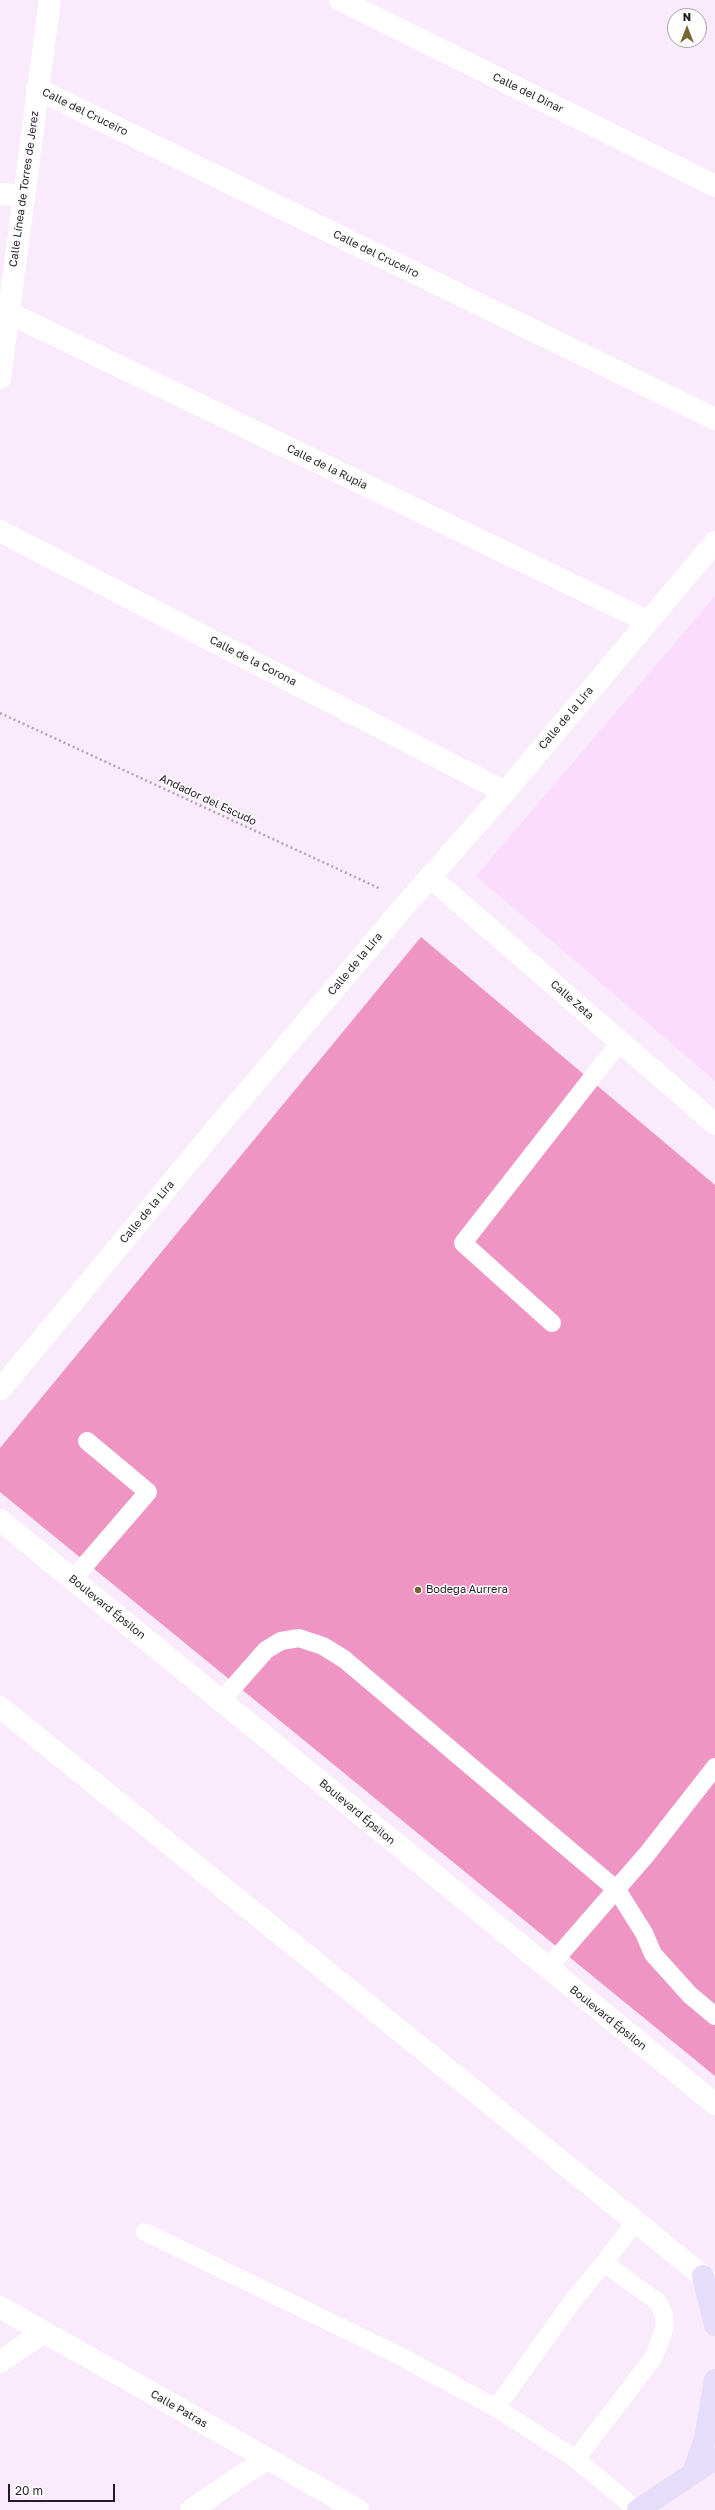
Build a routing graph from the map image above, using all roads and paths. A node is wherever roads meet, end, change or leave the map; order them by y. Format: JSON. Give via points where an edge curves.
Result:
{"nodes":[{"id":1,"x":50,"y":0,"type":"edge"},
{"id":2,"x":340,"y":0,"type":"edge"},
{"id":3,"x":37,"y":89,"type":"junction"},
{"id":4,"x":715,"y":186,"type":"edge"},
{"id":5,"x":0,"y":194,"type":"edge"},
{"id":6,"x":23,"y":195,"type":"junction"},
{"id":7,"x":7,"y":312,"type":"junction"},
{"id":8,"x":0,"y":378,"type":"edge"},
{"id":9,"x":715,"y":419,"type":"edge"},
{"id":10,"x":0,"y":531,"type":"edge"},
{"id":11,"x":715,"y":542,"type":"edge"},
{"id":12,"x":647,"y":621,"type":"junction"},
{"id":13,"x":0,"y":713,"type":"edge"},
{"id":14,"x":505,"y":792,"type":"junction"},
{"id":15,"x":430,"y":877,"type":"junction"},
{"id":16,"x":408,"y":902,"type":"junction"},
{"id":17,"x":620,"y":1042,"type":"junction"},
{"id":18,"x":715,"y":1124,"type":"edge"},
{"id":19,"x":552,"y":1323,"type":"dead end"},
{"id":20,"x":0,"y":1390,"type":"edge"},
{"id":21,"x":88,"y":1441,"type":"dead end"},
{"id":22,"x":0,"y":1520,"type":"edge"},
{"id":23,"x":73,"y":1579,"type":"junction"},
{"id":24,"x":222,"y":1700,"type":"junction"},
{"id":25,"x":0,"y":1707,"type":"edge"},
{"id":26,"x":715,"y":1767,"type":"edge"},
{"id":27,"x":617,"y":1890,"type":"junction"},
{"id":28,"x":547,"y":1969,"type":"junction"},
{"id":29,"x":715,"y":2016,"type":"edge"},
{"id":30,"x":715,"y":2104,"type":"edge"},
{"id":31,"x":636,"y":2221,"type":"junction"},
{"id":32,"x":145,"y":2232,"type":"dead end"},
{"id":33,"x":604,"y":2263,"type":"junction"},
{"id":34,"x":709,"y":2281,"type":"edge"},
{"id":35,"x":0,"y":2307,"type":"edge"},
{"id":36,"x":715,"y":2325,"type":"edge"},
{"id":37,"x":44,"y":2332,"type":"junction"},
{"id":38,"x":0,"y":2362,"type":"edge"},
{"id":39,"x":715,"y":2380,"type":"edge"},
{"id":40,"x":496,"y":2408,"type":"junction"},
{"id":41,"x":715,"y":2458,"type":"edge"},
{"id":42,"x":266,"y":2459,"type":"junction"},
{"id":43,"x":576,"y":2459,"type":"junction"},
{"id":44,"x":693,"y":2473,"type":"junction"},
{"id":45,"x":191,"y":2510,"type":"edge"},
{"id":46,"x":358,"y":2510,"type":"edge"},
{"id":47,"x":638,"y":2510,"type":"edge"}],
"edges":[{"from":1,"to":3,"type":"street","name":"Calle Línea de Torres de Jerez"},
{"from":2,"to":4,"type":"street","name":"Calle del Dinar"},
{"from":3,"to":6,"type":"street","name":"Calle Línea de Torres de Jerez"},
{"from":3,"to":9,"type":"street","name":"Calle del Cruceiro"},
{"from":5,"to":6,"type":"street"},
{"from":6,"to":7,"type":"street","name":"Calle Línea de Torres de Jerez"},
{"from":7,"to":8,"type":"street","name":"Calle Línea de Torres de Jerez"},
{"from":7,"to":12,"type":"street","name":"Calle de la Rupia"},
{"from":10,"to":14,"type":"street","name":"Calle de la Corona"},
{"from":11,"to":12,"type":"street","name":"Calle de la Lira"},
{"from":12,"to":14,"type":"street","name":"Calle de la Lira"},
{"from":13,"to":16,"type":"path","name":"Andador del Escudo"},
{"from":14,"to":15,"type":"street","name":"Calle de la Lira"},
{"from":15,"to":16,"type":"street","name":"Calle de la Lira"},
{"from":15,"to":17,"type":"street","name":"Calle Zeta"},
{"from":16,"to":20,"type":"street","name":"Calle de la Lira"},
{"from":17,"to":18,"type":"street","name":"Calle Zeta"},
{"from":17,"to":19,"type":"lane","via":[[463,1243]]},
{"from":21,"to":23,"type":"lane","via":[[148,1492]]},
{"from":22,"to":23,"type":"street","name":"Boulevard Épsilon"},
{"from":23,"to":24,"type":"street","name":"Boulevard Épsilon"},
{"from":24,"to":27,"type":"lane","via":[[266,1650],[281,1641],[300,1638],[323,1646],[344,1659]]},
{"from":24,"to":28,"type":"street","name":"Boulevard Épsilon"},
{"from":25,"to":31,"type":"street"},
{"from":26,"to":27,"type":"lane"},
{"from":27,"to":28,"type":"lane"},
{"from":27,"to":29,"type":"lane","via":[[644,1933],[653,1954],[690,1995]]},
{"from":28,"to":30,"type":"street","name":"Boulevard Épsilon"},
{"from":31,"to":33,"type":"lane"},
{"from":31,"to":34,"type":"street"},
{"from":32,"to":40,"type":"lane","via":[[402,2357]]},
{"from":33,"to":40,"type":"lane","via":[[574,2298]]},
{"from":33,"to":43,"type":"lane","via":[[658,2302],[664,2315],[665,2327],[654,2357]]},
{"from":34,"to":36,"type":"main road"},
{"from":35,"to":37,"type":"street","name":"Calle Patras"},
{"from":37,"to":38,"type":"street"},
{"from":37,"to":42,"type":"street","name":"Calle Patras"},
{"from":39,"to":44,"type":"main road","via":[[705,2439]]},
{"from":40,"to":43,"type":"lane"},
{"from":41,"to":44,"type":"main road"},
{"from":42,"to":45,"type":"street"},
{"from":42,"to":46,"type":"street","name":"Calle Patras"},
{"from":43,"to":47,"type":"lane"},
{"from":44,"to":47,"type":"main road"}]}
